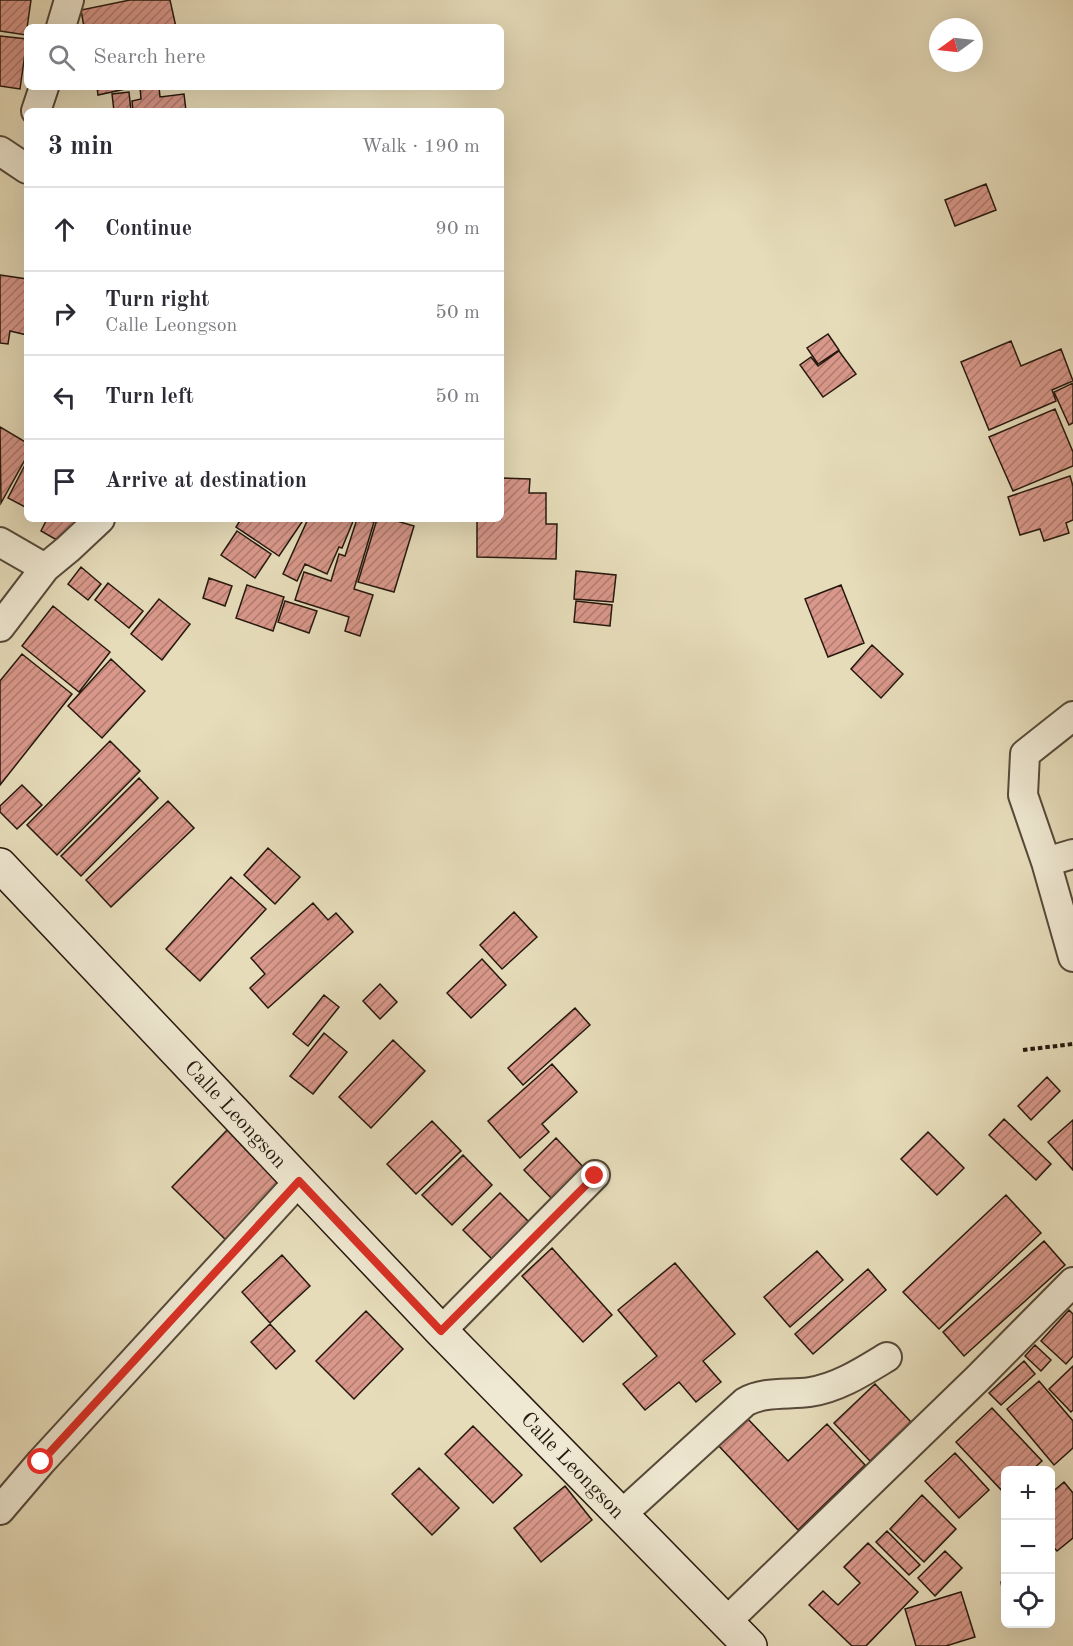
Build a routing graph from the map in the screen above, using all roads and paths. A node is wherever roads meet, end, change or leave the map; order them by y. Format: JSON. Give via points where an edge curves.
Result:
{"nodes":[{"id":1,"x":69,"y":0,"type":"edge"},
{"id":2,"x":62,"y":24,"type":"edge"},
{"id":3,"x":43,"y":90,"type":"edge"},
{"id":4,"x":37,"y":108,"type":"edge"},
{"id":5,"x":97,"y":522,"type":"edge"},
{"id":6,"x":0,"y":542,"type":"edge"},
{"id":7,"x":45,"y":568,"type":"junction"},
{"id":8,"x":0,"y":627,"type":"edge"},
{"id":9,"x":1073,"y":716,"type":"edge"},
{"id":10,"x":1073,"y":854,"type":"edge"},
{"id":11,"x":1046,"y":862,"type":"junction"},
{"id":12,"x":0,"y":865,"type":"edge"},
{"id":13,"x":1073,"y":957,"type":"edge"},
{"id":14,"x":1073,"y":1044,"type":"edge"},
{"id":15,"x":1023,"y":1050,"type":"dead end"},
{"id":16,"x":595,"y":1176,"type":"dead end"},
{"id":17,"x":299,"y":1181,"type":"junction"},
{"id":18,"x":1073,"y":1282,"type":"edge"},
{"id":19,"x":441,"y":1331,"type":"junction"},
{"id":20,"x":887,"y":1356,"type":"dead end"},
{"id":21,"x":0,"y":1510,"type":"edge"},
{"id":22,"x":621,"y":1515,"type":"junction"},
{"id":23,"x":726,"y":1622,"type":"junction"},
{"id":24,"x":750,"y":1646,"type":"edge"}],
"edges":[{"from":1,"to":2,"type":"street"},
{"from":3,"to":4,"type":"street"},
{"from":5,"to":7,"type":"street"},
{"from":6,"to":7,"type":"street"},
{"from":7,"to":8,"type":"street"},
{"from":9,"to":11,"type":"street","via":[[1025,754],[1023,795]]},
{"from":10,"to":11,"type":"street"},
{"from":11,"to":13,"type":"street"},
{"from":12,"to":17,"type":"main road","name":"Calle Leongson"},
{"from":14,"to":15,"type":"path"},
{"from":16,"to":19,"type":"street"},
{"from":17,"to":19,"type":"main road","name":"Calle Leongson"},
{"from":17,"to":21,"type":"street"},
{"from":18,"to":23,"type":"street"},
{"from":19,"to":22,"type":"main road","name":"Calle Leongson"},
{"from":20,"to":22,"type":"street","via":[[862,1373],[812,1392],[755,1396]]},
{"from":22,"to":23,"type":"main road","name":"Calle Leongson"},
{"from":23,"to":24,"type":"main road","name":"Calle Leongson"}]}
